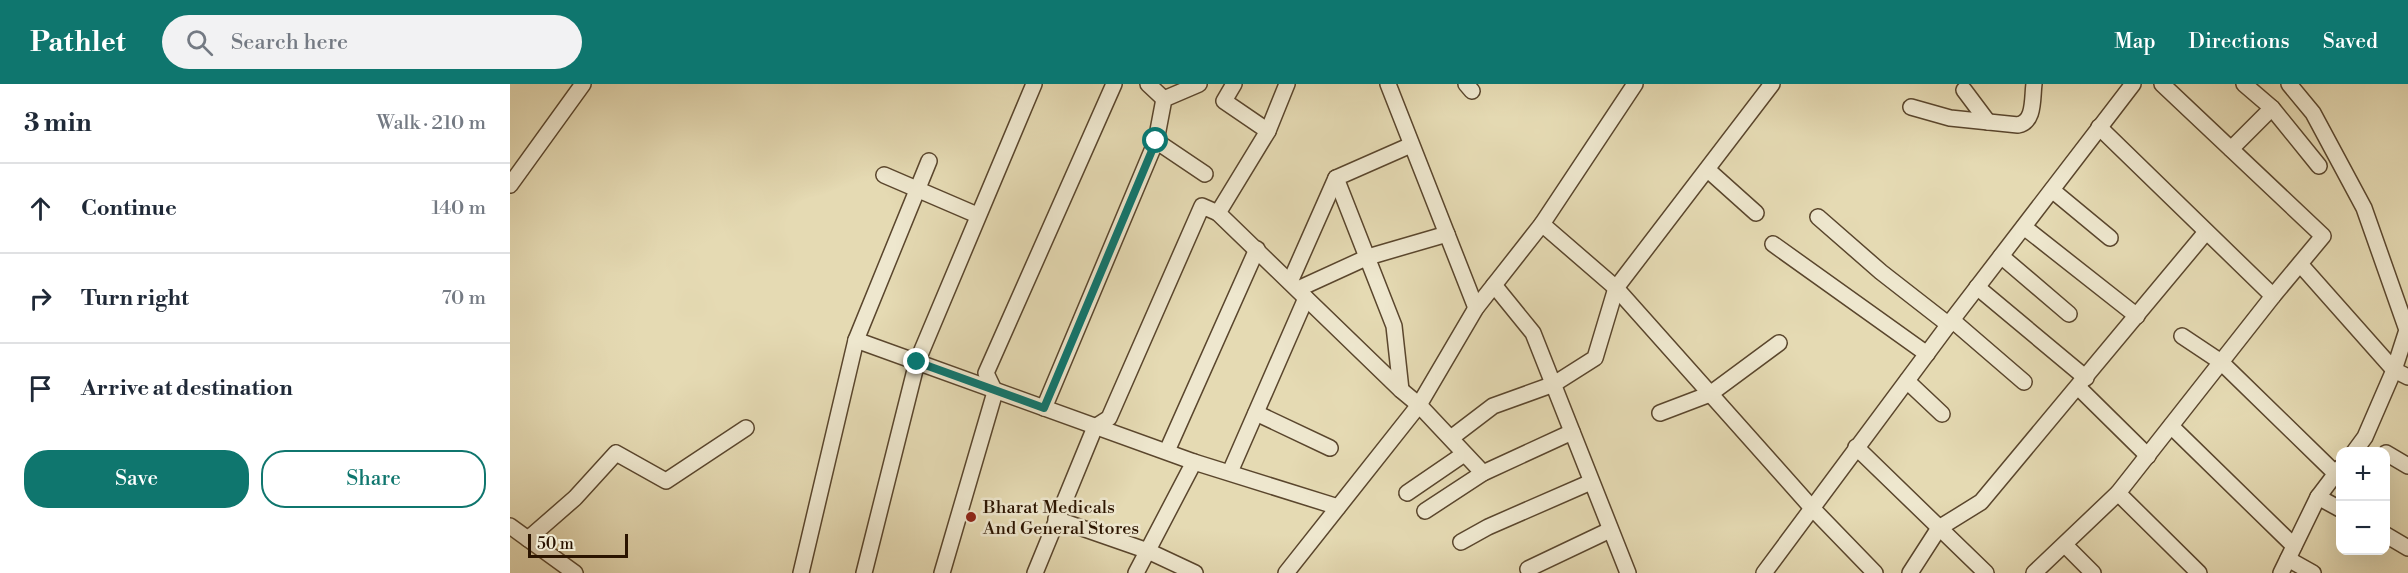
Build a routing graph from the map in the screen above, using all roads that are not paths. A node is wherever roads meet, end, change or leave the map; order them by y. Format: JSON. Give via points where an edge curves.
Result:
{"nodes":[{"id":1,"x":583,"y":84,"type":"edge"},
{"id":2,"x":1034,"y":84,"type":"edge"},
{"id":3,"x":1114,"y":84,"type":"edge"},
{"id":4,"x":1148,"y":84,"type":"edge"},
{"id":5,"x":1199,"y":84,"type":"edge"},
{"id":6,"x":1234,"y":84,"type":"edge"},
{"id":7,"x":1287,"y":84,"type":"edge"},
{"id":8,"x":1388,"y":84,"type":"edge"},
{"id":9,"x":1635,"y":84,"type":"edge"},
{"id":10,"x":1772,"y":84,"type":"edge"},
{"id":11,"x":2034,"y":84,"type":"edge"},
{"id":12,"x":2133,"y":84,"type":"edge"},
{"id":13,"x":2162,"y":84,"type":"edge"},
{"id":14,"x":2244,"y":84,"type":"edge"},
{"id":15,"x":2289,"y":84,"type":"edge"},
{"id":16,"x":1964,"y":90,"type":"dead end"},
{"id":17,"x":1164,"y":99,"type":"junction"},
{"id":18,"x":1911,"y":107,"type":"dead end"},
{"id":19,"x":2272,"y":108,"type":"junction"},
{"id":20,"x":1988,"y":122,"type":"junction"},
{"id":21,"x":2099,"y":127,"type":"junction"},
{"id":22,"x":1268,"y":131,"type":"junction"},
{"id":23,"x":1156,"y":141,"type":"junction"},
{"id":24,"x":1411,"y":145,"type":"junction"},
{"id":25,"x":2231,"y":149,"type":"junction"},
{"id":26,"x":929,"y":161,"type":"dead end"},
{"id":27,"x":2319,"y":166,"type":"dead end"},
{"id":28,"x":1708,"y":170,"type":"junction"},
{"id":29,"x":1205,"y":174,"type":"dead end"},
{"id":30,"x":884,"y":176,"type":"dead end"},
{"id":31,"x":1336,"y":178,"type":"junction"},
{"id":32,"x":510,"y":185,"type":"edge"},
{"id":33,"x":917,"y":190,"type":"junction"},
{"id":34,"x":2052,"y":190,"type":"junction"},
{"id":35,"x":1218,"y":213,"type":"junction"},
{"id":36,"x":1756,"y":213,"type":"dead end"},
{"id":37,"x":977,"y":215,"type":"junction"},
{"id":38,"x":1818,"y":217,"type":"dead end"},
{"id":39,"x":1542,"y":224,"type":"junction"},
{"id":40,"x":2024,"y":227,"type":"junction"},
{"id":41,"x":2206,"y":232,"type":"junction"},
{"id":42,"x":1447,"y":234,"type":"junction"},
{"id":43,"x":2110,"y":238,"type":"dead end"},
{"id":44,"x":1773,"y":244,"type":"dead end"},
{"id":45,"x":1257,"y":249,"type":"junction"},
{"id":46,"x":2001,"y":256,"type":"junction"},
{"id":47,"x":1368,"y":257,"type":"junction"},
{"id":48,"x":2300,"y":264,"type":"junction"},
{"id":49,"x":1494,"y":285,"type":"junction"},
{"id":50,"x":1977,"y":287,"type":"junction"},
{"id":51,"x":1616,"y":288,"type":"junction"},
{"id":52,"x":1298,"y":290,"type":"junction"},
{"id":53,"x":2273,"y":296,"type":"junction"},
{"id":54,"x":1476,"y":308,"type":"junction"},
{"id":55,"x":2069,"y":314,"type":"dead end"},
{"id":56,"x":2137,"y":316,"type":"junction"},
{"id":57,"x":1950,"y":322,"type":"junction"},
{"id":58,"x":2182,"y":336,"type":"dead end"},
{"id":59,"x":856,"y":340,"type":"junction"},
{"id":60,"x":1779,"y":343,"type":"dead end"},
{"id":61,"x":1927,"y":354,"type":"junction"},
{"id":62,"x":917,"y":362,"type":"junction"},
{"id":63,"x":2221,"y":362,"type":"junction"},
{"id":64,"x":2402,"y":374,"type":"edge"},
{"id":65,"x":1906,"y":381,"type":"junction"},
{"id":66,"x":2024,"y":382,"type":"dead end"},
{"id":67,"x":2082,"y":382,"type":"junction"},
{"id":68,"x":1554,"y":384,"type":"junction"},
{"id":69,"x":1401,"y":390,"type":"junction"},
{"id":70,"x":995,"y":392,"type":"junction"},
{"id":71,"x":1710,"y":394,"type":"junction"},
{"id":72,"x":1419,"y":405,"type":"junction"},
{"id":73,"x":1044,"y":408,"type":"junction"},
{"id":74,"x":1256,"y":412,"type":"junction"},
{"id":75,"x":1660,"y":413,"type":"dead end"},
{"id":76,"x":1942,"y":414,"type":"dead end"},
{"id":77,"x":2171,"y":426,"type":"junction"},
{"id":78,"x":1095,"y":427,"type":"junction"},
{"id":79,"x":746,"y":428,"type":"dead end"},
{"id":80,"x":1572,"y":432,"type":"junction"},
{"id":81,"x":1451,"y":438,"type":"junction"},
{"id":82,"x":2377,"y":446,"type":"edge"},
{"id":83,"x":1856,"y":447,"type":"junction"},
{"id":84,"x":1330,"y":448,"type":"dead end"},
{"id":85,"x":1167,"y":452,"type":"junction"},
{"id":86,"x":1464,"y":454,"type":"junction"},
{"id":87,"x":2148,"y":456,"type":"junction"},
{"id":88,"x":1194,"y":462,"type":"junction"},
{"id":89,"x":2408,"y":466,"type":"edge"},
{"id":90,"x":2336,"y":469,"type":"edge"},
{"id":91,"x":1230,"y":472,"type":"junction"},
{"id":92,"x":1483,"y":473,"type":"junction"},
{"id":93,"x":2336,"y":478,"type":"edge"},
{"id":94,"x":1591,"y":482,"type":"junction"},
{"id":95,"x":1407,"y":492,"type":"dead end"},
{"id":96,"x":2118,"y":493,"type":"junction"},
{"id":97,"x":2329,"y":503,"type":"edge"},
{"id":98,"x":1338,"y":507,"type":"junction"},
{"id":99,"x":1812,"y":508,"type":"junction"},
{"id":100,"x":1425,"y":511,"type":"dead end"},
{"id":101,"x":1056,"y":519,"type":"junction"},
{"id":102,"x":510,"y":526,"type":"edge"},
{"id":103,"x":1939,"y":528,"type":"junction"},
{"id":104,"x":1610,"y":530,"type":"junction"},
{"id":105,"x":2390,"y":538,"type":"edge"},
{"id":106,"x":528,"y":539,"type":"junction"},
{"id":107,"x":1461,"y":542,"type":"dead end"},
{"id":108,"x":2065,"y":545,"type":"junction"},
{"id":109,"x":2408,"y":548,"type":"edge"},
{"id":110,"x":1148,"y":551,"type":"junction"},
{"id":111,"x":2296,"y":564,"type":"edge"},
{"id":112,"x":575,"y":573,"type":"edge"},
{"id":113,"x":801,"y":573,"type":"edge"},
{"id":114,"x":864,"y":573,"type":"edge"},
{"id":115,"x":942,"y":573,"type":"edge"},
{"id":116,"x":1035,"y":573,"type":"edge"},
{"id":117,"x":1136,"y":573,"type":"edge"},
{"id":118,"x":1195,"y":573,"type":"edge"},
{"id":119,"x":1286,"y":573,"type":"edge"},
{"id":120,"x":1530,"y":573,"type":"edge"},
{"id":121,"x":1628,"y":573,"type":"edge"},
{"id":122,"x":1764,"y":573,"type":"edge"},
{"id":123,"x":1875,"y":573,"type":"edge"},
{"id":124,"x":1910,"y":573,"type":"edge"},
{"id":125,"x":1986,"y":573,"type":"edge"},
{"id":126,"x":2034,"y":573,"type":"edge"},
{"id":127,"x":2093,"y":573,"type":"edge"},
{"id":128,"x":2199,"y":573,"type":"edge"}],
"edges":[{"from":1,"to":32,"type":"street"},
{"from":2,"to":37,"type":"street"},
{"from":3,"to":70,"type":"street","via":[[986,373]]},
{"from":4,"to":17,"type":"street"},
{"from":5,"to":17,"type":"street"},
{"from":6,"to":22,"type":"street","via":[[1224,101]]},
{"from":7,"to":22,"type":"street"},
{"from":8,"to":24,"type":"street"},
{"from":9,"to":39,"type":"street"},
{"from":10,"to":28,"type":"street"},
{"from":11,"to":20,"type":"street","via":[[2030,119],[2025,124]]},
{"from":12,"to":21,"type":"street"},
{"from":13,"to":25,"type":"street"},
{"from":14,"to":19,"type":"street"},
{"from":15,"to":64,"type":"street","via":[[2313,113],[2364,208],[2408,330]]},
{"from":16,"to":20,"type":"street"},
{"from":17,"to":23,"type":"street"},
{"from":18,"to":20,"type":"street","via":[[1950,118]]},
{"from":19,"to":25,"type":"street"},
{"from":19,"to":27,"type":"street"},
{"from":21,"to":34,"type":"street"},
{"from":21,"to":41,"type":"street"},
{"from":22,"to":35,"type":"street"},
{"from":23,"to":29,"type":"street"},
{"from":23,"to":73,"type":"street"},
{"from":24,"to":31,"type":"street"},
{"from":24,"to":42,"type":"street"},
{"from":25,"to":48,"type":"street","via":[[2323,236]]},
{"from":26,"to":33,"type":"street"},
{"from":28,"to":36,"type":"street"},
{"from":28,"to":51,"type":"street"},
{"from":30,"to":33,"type":"street"},
{"from":31,"to":47,"type":"street"},
{"from":31,"to":52,"type":"street"},
{"from":33,"to":37,"type":"street"},
{"from":33,"to":59,"type":"street"},
{"from":34,"to":40,"type":"street"},
{"from":34,"to":43,"type":"street"},
{"from":35,"to":45,"type":"street"},
{"from":35,"to":78,"type":"street","via":[[1202,206],[1109,418]]},
{"from":37,"to":62,"type":"street"},
{"from":38,"to":57,"type":"street","via":[[1881,272]]},
{"from":39,"to":49,"type":"street"},
{"from":39,"to":51,"type":"street"},
{"from":40,"to":46,"type":"street"},
{"from":40,"to":56,"type":"street"},
{"from":41,"to":53,"type":"street"},
{"from":41,"to":56,"type":"street"},
{"from":42,"to":47,"type":"street"},
{"from":42,"to":54,"type":"street"},
{"from":44,"to":61,"type":"street"},
{"from":45,"to":52,"type":"street"},
{"from":45,"to":85,"type":"street"},
{"from":46,"to":50,"type":"street"},
{"from":46,"to":55,"type":"street"},
{"from":47,"to":52,"type":"street"},
{"from":47,"to":69,"type":"street","via":[[1394,326]]},
{"from":48,"to":53,"type":"street"},
{"from":48,"to":64,"type":"street"},
{"from":49,"to":54,"type":"street"},
{"from":49,"to":68,"type":"street","via":[[1533,333]]},
{"from":50,"to":57,"type":"street"},
{"from":50,"to":67,"type":"street"},
{"from":51,"to":68,"type":"street","via":[[1595,358]]},
{"from":51,"to":71,"type":"street"},
{"from":52,"to":69,"type":"street"},
{"from":52,"to":74,"type":"street"},
{"from":53,"to":63,"type":"street"},
{"from":54,"to":72,"type":"street"},
{"from":56,"to":67,"type":"street"},
{"from":57,"to":61,"type":"street"},
{"from":57,"to":66,"type":"street"},
{"from":58,"to":63,"type":"street"},
{"from":59,"to":62,"type":"street"},
{"from":59,"to":113,"type":"street"},
{"from":60,"to":71,"type":"street"},
{"from":61,"to":65,"type":"street"},
{"from":62,"to":70,"type":"street"},
{"from":62,"to":114,"type":"street"},
{"from":63,"to":77,"type":"street"},
{"from":63,"to":90,"type":"street"},
{"from":64,"to":82,"type":"street"},
{"from":65,"to":76,"type":"street"},
{"from":65,"to":83,"type":"street"},
{"from":67,"to":87,"type":"street"},
{"from":67,"to":103,"type":"street","via":[[1981,502]]},
{"from":68,"to":80,"type":"street"},
{"from":68,"to":81,"type":"street","via":[[1493,406]]},
{"from":69,"to":72,"type":"street"},
{"from":70,"to":73,"type":"street"},
{"from":70,"to":115,"type":"street"},
{"from":71,"to":75,"type":"street"},
{"from":71,"to":99,"type":"street"},
{"from":72,"to":81,"type":"street"},
{"from":72,"to":98,"type":"street"},
{"from":73,"to":78,"type":"street"},
{"from":74,"to":84,"type":"street"},
{"from":74,"to":91,"type":"street"},
{"from":77,"to":87,"type":"street"},
{"from":77,"to":111,"type":"street"},
{"from":78,"to":85,"type":"street"},
{"from":78,"to":101,"type":"street"},
{"from":79,"to":106,"type":"street","via":[[666,481],[616,453],[575,498]]},
{"from":80,"to":92,"type":"street"},
{"from":80,"to":94,"type":"street"},
{"from":81,"to":86,"type":"street"},
{"from":82,"to":89,"type":"street"},
{"from":83,"to":99,"type":"street"},
{"from":83,"to":103,"type":"street"},
{"from":85,"to":88,"type":"street"},
{"from":86,"to":92,"type":"street"},
{"from":86,"to":95,"type":"street"},
{"from":87,"to":96,"type":"street"},
{"from":88,"to":91,"type":"street"},
{"from":88,"to":110,"type":"street"},
{"from":91,"to":98,"type":"street"},
{"from":92,"to":100,"type":"street"},
{"from":93,"to":97,"type":"street"},
{"from":94,"to":104,"type":"street"},
{"from":94,"to":107,"type":"street"},
{"from":96,"to":108,"type":"street"},
{"from":96,"to":128,"type":"street"},
{"from":97,"to":111,"type":"street"},
{"from":98,"to":119,"type":"street"},
{"from":99,"to":122,"type":"street"},
{"from":99,"to":123,"type":"street"},
{"from":101,"to":110,"type":"street"},
{"from":101,"to":116,"type":"street"},
{"from":102,"to":106,"type":"street"},
{"from":103,"to":124,"type":"street"},
{"from":103,"to":125,"type":"street"},
{"from":104,"to":120,"type":"street","via":[[1528,569]]},
{"from":104,"to":121,"type":"street"},
{"from":105,"to":109,"type":"street"},
{"from":106,"to":112,"type":"street"},
{"from":108,"to":126,"type":"street"},
{"from":108,"to":127,"type":"street"},
{"from":110,"to":117,"type":"street"},
{"from":110,"to":118,"type":"street"}]}
